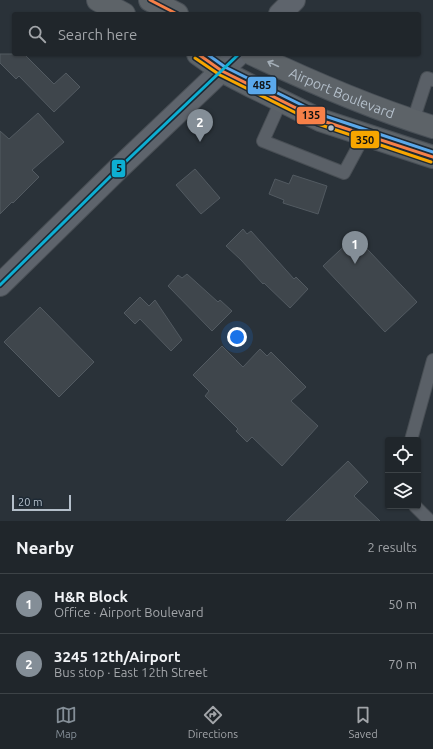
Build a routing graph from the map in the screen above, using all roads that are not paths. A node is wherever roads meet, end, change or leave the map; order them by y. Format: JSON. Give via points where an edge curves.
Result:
{"nodes":[{"id":1,"x":98,"y":0,"type":"edge"},
{"id":2,"x":150,"y":0,"type":"edge"},
{"id":3,"x":294,"y":0,"type":"edge"},
{"id":4,"x":120,"y":12,"type":"edge"},
{"id":5,"x":173,"y":12,"type":"edge"},
{"id":6,"x":282,"y":12,"type":"edge"},
{"id":7,"x":201,"y":56,"type":"edge"},
{"id":8,"x":237,"y":56,"type":"edge"},
{"id":9,"x":256,"y":56,"type":"edge"},
{"id":10,"x":222,"y":71,"type":"junction"},
{"id":11,"x":433,"y":80,"type":"edge"},
{"id":12,"x":281,"y":101,"type":"junction"},
{"id":13,"x":423,"y":124,"type":"edge"},
{"id":14,"x":365,"y":134,"type":"junction"},
{"id":15,"x":433,"y":157,"type":"edge"},
{"id":16,"x":0,"y":285,"type":"edge"},
{"id":17,"x":433,"y":360,"type":"edge"},
{"id":18,"x":412,"y":437,"type":"edge"},
{"id":19,"x":418,"y":509,"type":"edge"},
{"id":20,"x":430,"y":521,"type":"edge"}],
"edges":[{"from":1,"to":4,"type":"main road"},
{"from":2,"to":5,"type":"main road"},
{"from":3,"to":6,"type":"street"},
{"from":7,"to":10,"type":"main road"},
{"from":8,"to":10,"type":"street"},
{"from":13,"to":9,"type":"main road","name":"Airport Boulevard","one_way":true,"via":[[346,96]]},
{"from":10,"to":12,"type":"main road"},
{"from":10,"to":16,"type":"street"},
{"from":11,"to":13,"type":"lane","via":[[427,78]]},
{"from":12,"to":14,"type":"main road","via":[[320,120]]},
{"from":12,"to":14,"type":"lane","via":[[263,141],[344,173]]},
{"from":14,"to":15,"type":"main road"},
{"from":17,"to":18,"type":"lane"},
{"from":19,"to":20,"type":"lane"}]}
